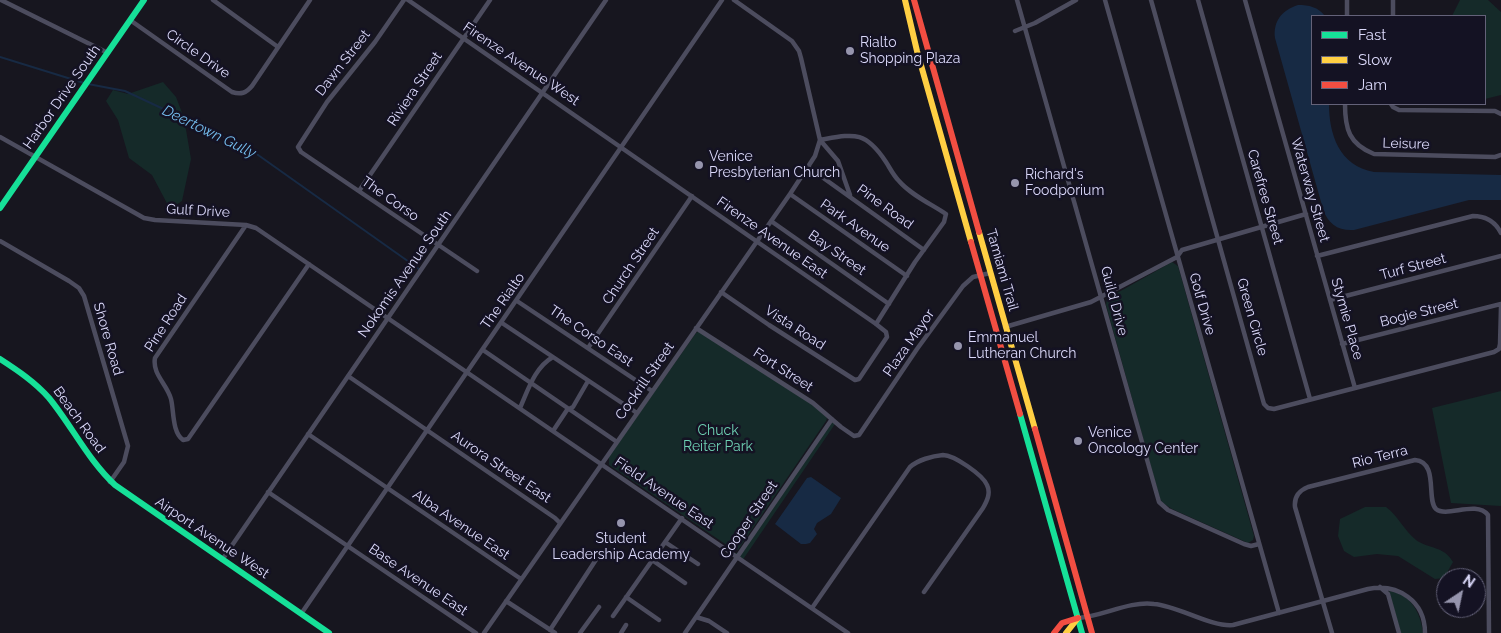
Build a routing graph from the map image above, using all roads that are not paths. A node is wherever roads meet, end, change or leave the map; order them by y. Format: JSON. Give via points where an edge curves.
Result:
{"nodes":[{"id":1,"x":1,"y":0,"type":"edge"},
{"id":2,"x":144,"y":0,"type":"edge"},
{"id":3,"x":213,"y":0,"type":"edge"},
{"id":4,"x":310,"y":0,"type":"edge"},
{"id":5,"x":406,"y":0,"type":"edge"},
{"id":6,"x":490,"y":0,"type":"edge"},
{"id":7,"x":606,"y":0,"type":"edge"},
{"id":8,"x":722,"y":0,"type":"edge"},
{"id":9,"x":734,"y":0,"type":"edge"},
{"id":10,"x":905,"y":0,"type":"edge"},
{"id":11,"x":914,"y":0,"type":"edge"},
{"id":12,"x":1017,"y":0,"type":"edge"},
{"id":13,"x":1076,"y":0,"type":"edge"},
{"id":14,"x":1105,"y":0,"type":"edge"},
{"id":15,"x":1151,"y":0,"type":"edge"},
{"id":16,"x":1198,"y":0,"type":"edge"},
{"id":17,"x":1245,"y":0,"type":"edge"},
{"id":18,"x":1347,"y":0,"type":"edge"},
{"id":19,"x":1393,"y":0,"type":"edge"},
{"id":20,"x":1347,"y":15,"type":"edge"},
{"id":21,"x":1393,"y":15,"type":"edge"},
{"id":22,"x":130,"y":20,"type":"junction"},
{"id":23,"x":1025,"y":27,"type":"junction"},
{"id":24,"x":1015,"y":31,"type":"dead end"},
{"id":25,"x":463,"y":39,"type":"junction"},
{"id":26,"x":278,"y":46,"type":"junction"},
{"id":27,"x":108,"y":53,"type":"junction"},
{"id":28,"x":542,"y":93,"type":"junction"},
{"id":29,"x":1345,"y":105,"type":"edge"},
{"id":30,"x":1392,"y":105,"type":"edge"},
{"id":31,"x":1501,"y":114,"type":"edge"},
{"id":32,"x":0,"y":137,"type":"edge"},
{"id":33,"x":820,"y":140,"type":"junction"},
{"id":34,"x":301,"y":141,"type":"joint"},
{"id":35,"x":621,"y":147,"type":"junction"},
{"id":36,"x":1501,"y":155,"type":"edge"},
{"id":37,"x":35,"y":157,"type":"junction"},
{"id":38,"x":808,"y":167,"type":"junction"},
{"id":39,"x":359,"y":191,"type":"junction"},
{"id":40,"x":790,"y":194,"type":"junction"},
{"id":41,"x":692,"y":196,"type":"junction"},
{"id":42,"x":850,"y":196,"type":"junction"},
{"id":43,"x":0,"y":208,"type":"edge"},
{"id":44,"x":1306,"y":214,"type":"junction"},
{"id":45,"x":771,"y":221,"type":"junction"},
{"id":46,"x":246,"y":225,"type":"junction"},
{"id":47,"x":1262,"y":227,"type":"junction"},
{"id":48,"x":1501,"y":233,"type":"edge"},
{"id":49,"x":1218,"y":239,"type":"junction"},
{"id":50,"x":0,"y":241,"type":"edge"},
{"id":51,"x":757,"y":241,"type":"junction"},
{"id":52,"x":438,"y":245,"type":"junction"},
{"id":53,"x":924,"y":250,"type":"junction"},
{"id":54,"x":1317,"y":256,"type":"junction"},
{"id":55,"x":1501,"y":256,"type":"edge"},
{"id":56,"x":1177,"y":257,"type":"junction"},
{"id":57,"x":309,"y":264,"type":"junction"},
{"id":58,"x":477,"y":271,"type":"dead end"},
{"id":59,"x":990,"y":272,"type":"junction"},
{"id":60,"x":980,"y":274,"type":"junction"},
{"id":61,"x":907,"y":276,"type":"junction"},
{"id":62,"x":721,"y":292,"type":"junction"},
{"id":63,"x":1102,"y":298,"type":"junction"},
{"id":64,"x":1330,"y":300,"type":"junction"},
{"id":65,"x":517,"y":301,"type":"junction"},
{"id":66,"x":889,"y":304,"type":"junction"},
{"id":67,"x":1501,"y":305,"type":"edge"},
{"id":68,"x":388,"y":318,"type":"junction"},
{"id":69,"x":502,"y":322,"type":"junction"},
{"id":70,"x":876,"y":324,"type":"junction"},
{"id":71,"x":1005,"y":327,"type":"junction"},
{"id":72,"x":696,"y":328,"type":"junction"},
{"id":73,"x":1342,"y":344,"type":"junction"},
{"id":74,"x":588,"y":348,"type":"junction"},
{"id":75,"x":483,"y":350,"type":"junction"},
{"id":76,"x":554,"y":357,"type":"junction"},
{"id":77,"x":0,"y":359,"type":"edge"},
{"id":78,"x":468,"y":373,"type":"junction"},
{"id":79,"x":348,"y":376,"type":"junction"},
{"id":80,"x":588,"y":381,"type":"junction"},
{"id":81,"x":531,"y":383,"type":"junction"},
{"id":82,"x":1354,"y":388,"type":"junction"},
{"id":83,"x":652,"y":391,"type":"junction"},
{"id":84,"x":1310,"y":399,"type":"junction"},
{"id":85,"x":520,"y":408,"type":"junction"},
{"id":86,"x":569,"y":409,"type":"junction"},
{"id":87,"x":637,"y":413,"type":"junction"},
{"id":88,"x":832,"y":419,"type":"junction"},
{"id":89,"x":428,"y":430,"type":"junction"},
{"id":90,"x":553,"y":430,"type":"junction"},
{"id":91,"x":308,"y":434,"type":"junction"},
{"id":92,"x":854,"y":436,"type":"joint"},
{"id":93,"x":617,"y":442,"type":"junction"},
{"id":94,"x":601,"y":464,"type":"junction"},
{"id":95,"x":110,"y":482,"type":"junction"},
{"id":96,"x":388,"y":488,"type":"junction"},
{"id":97,"x":268,"y":492,"type":"junction"},
{"id":98,"x":682,"y":518,"type":"junction"},
{"id":99,"x":560,"y":523,"type":"junction"},
{"id":100,"x":665,"y":542,"type":"junction"},
{"id":101,"x":1259,"y":544,"type":"junction"},
{"id":102,"x":348,"y":546,"type":"junction"},
{"id":103,"x":602,"y":552,"type":"dead end"},
{"id":104,"x":738,"y":557,"type":"junction"},
{"id":105,"x":222,"y":560,"type":"junction"},
{"id":106,"x":652,"y":560,"type":"junction"},
{"id":107,"x":698,"y":564,"type":"dead end"},
{"id":108,"x":521,"y":580,"type":"junction"},
{"id":109,"x":685,"y":583,"type":"dead end"},
{"id":110,"x":1378,"y":587,"type":"junction"},
{"id":111,"x":924,"y":592,"type":"dead end"},
{"id":112,"x":626,"y":597,"type":"junction"},
{"id":113,"x":506,"y":601,"type":"junction"},
{"id":114,"x":1323,"y":602,"type":"junction"},
{"id":115,"x":599,"y":607,"type":"dead end"},
{"id":116,"x":812,"y":608,"type":"junction"},
{"id":117,"x":1279,"y":613,"type":"junction"},
{"id":118,"x":301,"y":614,"type":"junction"},
{"id":119,"x":613,"y":616,"type":"dead end"},
{"id":120,"x":696,"y":617,"type":"junction"},
{"id":121,"x":1087,"y":617,"type":"junction"},
{"id":122,"x":1078,"y":618,"type":"junction"},
{"id":123,"x":659,"y":620,"type":"dead end"},
{"id":124,"x":626,"y":625,"type":"dead end"},
{"id":125,"x":552,"y":631,"type":"edge"},
{"id":126,"x":329,"y":633,"type":"edge"},
{"id":127,"x":476,"y":633,"type":"edge"},
{"id":128,"x":484,"y":633,"type":"edge"},
{"id":129,"x":580,"y":633,"type":"edge"},
{"id":130,"x":621,"y":633,"type":"edge"},
{"id":131,"x":685,"y":633,"type":"edge"},
{"id":132,"x":727,"y":633,"type":"edge"},
{"id":133,"x":848,"y":633,"type":"edge"},
{"id":134,"x":1054,"y":633,"type":"edge"},
{"id":135,"x":1066,"y":633,"type":"edge"},
{"id":136,"x":1082,"y":633,"type":"edge"},
{"id":137,"x":1092,"y":633,"type":"edge"},
{"id":138,"x":1332,"y":633,"type":"edge"},
{"id":139,"x":1399,"y":633,"type":"edge"},
{"id":140,"x":1425,"y":633,"type":"edge"},
{"id":141,"x":1489,"y":633,"type":"edge"}],
"edges":[{"from":1,"to":27,"type":"street"},
{"from":2,"to":22,"type":"main road","name":"Harbor Drive South"},
{"from":3,"to":26,"type":"street"},
{"from":4,"to":26,"type":"street","name":"Circle Drive"},
{"from":5,"to":25,"type":"street","name":"Firenze Avenue West"},
{"from":5,"to":34,"type":"street","name":"Dawn Street"},
{"from":6,"to":25,"type":"street","name":"Riviera Street"},
{"from":7,"to":28,"type":"street","name":"Nokomis Avenue South"},
{"from":8,"to":35,"type":"street","name":"The Rialto"},
{"from":9,"to":33,"type":"street","via":[[796,46]]},
{"from":10,"to":60,"type":"main road","name":"Tamiami Trail"},
{"from":11,"to":59,"type":"main road","name":"Tamiami Trail"},
{"from":12,"to":23,"type":"street","name":"Guild Drive"},
{"from":13,"to":23,"type":"street"},
{"from":14,"to":56,"type":"street","name":"Golf Drive"},
{"from":15,"to":49,"type":"street","name":"Green Circle"},
{"from":16,"to":47,"type":"street","name":"Carefree Street"},
{"from":17,"to":44,"type":"street","name":"Waterway Street"},
{"from":18,"to":20,"type":"street"},
{"from":19,"to":21,"type":"street"},
{"from":22,"to":26,"type":"street","name":"Circle Drive","via":[[236,93],[249,89]]},
{"from":22,"to":27,"type":"main road","name":"Harbor Drive South"},
{"from":23,"to":24,"type":"street"},
{"from":23,"to":63,"type":"street","name":"Guild Drive"},
{"from":25,"to":28,"type":"street","name":"Firenze Avenue West"},
{"from":25,"to":39,"type":"street","name":"Riviera Street"},
{"from":27,"to":37,"type":"main road","name":"Harbor Drive South"},
{"from":28,"to":35,"type":"street","name":"Firenze Avenue West"},
{"from":28,"to":52,"type":"street","name":"Nokomis Avenue South"},
{"from":29,"to":36,"type":"street","name":"Leisure","via":[[1350,135],[1362,148],[1374,154]]},
{"from":30,"to":31,"type":"street","via":[[1399,110],[1495,111]]},
{"from":32,"to":37,"type":"street","name":"Gulf Drive"},
{"from":33,"to":38,"type":"street","name":"Cockrill Street"},
{"from":33,"to":42,"type":"street","via":[[838,161]]},
{"from":33,"to":53,"type":"street","via":[[851,135],[871,143],[900,183],[946,214]]},
{"from":34,"to":39,"type":"street","name":"The Corso","via":[[298,147],[301,152]]},
{"from":35,"to":41,"type":"street","name":"Firenze Avenue East"},
{"from":35,"to":65,"type":"street","name":"The Rialto"},
{"from":37,"to":43,"type":"main road","name":"Harbor Drive South"},
{"from":37,"to":46,"type":"street","name":"Gulf Drive","via":[[144,218]]},
{"from":38,"to":40,"type":"street","name":"Cockrill Street"},
{"from":38,"to":42,"type":"street","name":"Pine Road"},
{"from":39,"to":52,"type":"street","name":"The Corso"},
{"from":40,"to":45,"type":"street","name":"Cockrill Street"},
{"from":40,"to":61,"type":"street","name":"Park Avenue"},
{"from":41,"to":51,"type":"street","name":"Firenze Avenue East"},
{"from":41,"to":74,"type":"street","name":"Church Street"},
{"from":42,"to":53,"type":"street","name":"Pine Road"},
{"from":44,"to":47,"type":"street"},
{"from":44,"to":54,"type":"street","name":"Waterway Street"},
{"from":45,"to":51,"type":"street","name":"Cockrill Street"},
{"from":45,"to":66,"type":"street","name":"Bay Street"},
{"from":46,"to":57,"type":"street","name":"Gulf Drive","via":[[256,228]]},
{"from":46,"to":57,"type":"street","name":"Pine Road","via":[[155,358],[155,369],[171,400],[178,434],[184,441]]},
{"from":47,"to":49,"type":"street"},
{"from":47,"to":84,"type":"street","name":"Carefree Street"},
{"from":48,"to":54,"type":"street","name":"Waterway Street","via":[[1490,219],[1473,216]]},
{"from":49,"to":56,"type":"street","via":[[1182,250]]},
{"from":49,"to":84,"type":"street","name":"Green Circle","via":[[1264,404],[1274,409]]},
{"from":50,"to":95,"type":"street","name":"Shore Road","via":[[69,281],[84,296],[128,446],[124,462]]},
{"from":51,"to":62,"type":"street","name":"Cockrill Street"},
{"from":51,"to":70,"type":"street","name":"Firenze Avenue East"},
{"from":52,"to":58,"type":"street","name":"The Corso"},
{"from":52,"to":68,"type":"street","name":"Nokomis Avenue South"},
{"from":53,"to":61,"type":"street"},
{"from":54,"to":64,"type":"street","name":"Stymie Place"},
{"from":55,"to":64,"type":"street","name":"Turf Street"},
{"from":56,"to":63,"type":"street"},
{"from":56,"to":101,"type":"street","name":"Golf Drive"},
{"from":57,"to":68,"type":"street","name":"Gulf Drive"},
{"from":59,"to":60,"type":"street","name":"Plaza Mayor"},
{"from":59,"to":71,"type":"main road","name":"Tamiami Trail"},
{"from":60,"to":92,"type":"street","name":"Plaza Mayor","via":[[963,286],[859,435]]},
{"from":60,"to":122,"type":"main road","name":"Tamiami Trail"},
{"from":61,"to":66,"type":"street"},
{"from":62,"to":70,"type":"street","name":"Vista Road","via":[[857,380],[887,337]]},
{"from":62,"to":72,"type":"street","name":"Cockrill Street"},
{"from":63,"to":71,"type":"street"},
{"from":63,"to":101,"type":"street","name":"Guild Drive","via":[[1159,502],[1168,510],[1232,539],[1251,546]]},
{"from":64,"to":73,"type":"street","name":"Stymie Place"},
{"from":65,"to":69,"type":"street","name":"The Rialto"},
{"from":65,"to":74,"type":"street","name":"The Corso East"},
{"from":66,"to":70,"type":"street"},
{"from":67,"to":73,"type":"street","name":"Bogie Street"},
{"from":67,"to":82,"type":"street","name":"Green Circle","via":[[1500,344],[1494,352]]},
{"from":68,"to":78,"type":"street","name":"Gulf Drive"},
{"from":68,"to":79,"type":"street","name":"Nokomis Avenue South"},
{"from":69,"to":75,"type":"street","name":"The Rialto"},
{"from":69,"to":76,"type":"street"},
{"from":71,"to":121,"type":"main road","name":"Tamiami Trail"},
{"from":72,"to":83,"type":"street","name":"Cockrill Street"},
{"from":72,"to":88,"type":"street","name":"Fort Street","via":[[814,403]]},
{"from":73,"to":82,"type":"street","name":"Stymie Place"},
{"from":74,"to":83,"type":"street","name":"The Corso East"},
{"from":75,"to":78,"type":"street","name":"The Rialto"},
{"from":75,"to":81,"type":"street"},
{"from":76,"to":80,"type":"street"},
{"from":76,"to":81,"type":"street","via":[[548,360]]},
{"from":77,"to":95,"type":"main road","name":"Beach Road","via":[[33,382],[49,398]]},
{"from":78,"to":85,"type":"street","name":"Field Avenue East"},
{"from":78,"to":89,"type":"street","name":"The Rialto"},
{"from":79,"to":89,"type":"street","name":"Aurora Street East"},
{"from":79,"to":91,"type":"street","name":"Nokomis Avenue South"},
{"from":80,"to":86,"type":"street"},
{"from":80,"to":87,"type":"street"},
{"from":81,"to":85,"type":"street"},
{"from":81,"to":86,"type":"street"},
{"from":82,"to":84,"type":"street","name":"Green Circle"},
{"from":83,"to":87,"type":"street","name":"Cockrill Street"},
{"from":85,"to":90,"type":"street","name":"Field Avenue East"},
{"from":86,"to":90,"type":"street"},
{"from":86,"to":93,"type":"street"},
{"from":87,"to":93,"type":"street","name":"Cockrill Street"},
{"from":88,"to":92,"type":"street","name":"Fort Street"},
{"from":88,"to":104,"type":"street","name":"Cooper Street"},
{"from":89,"to":96,"type":"street","name":"The Rialto"},
{"from":89,"to":99,"type":"street","name":"Aurora Street East"},
{"from":90,"to":94,"type":"street","name":"Field Avenue East"},
{"from":91,"to":96,"type":"street","name":"Alba Avenue East"},
{"from":91,"to":97,"type":"street","name":"Nokomis Avenue South"},
{"from":93,"to":94,"type":"street","name":"Cockrill Street"},
{"from":94,"to":98,"type":"street","name":"Field Avenue East"},
{"from":94,"to":99,"type":"street","name":"Cockrill Street"},
{"from":95,"to":105,"type":"main road","name":"Airport Avenue West"},
{"from":96,"to":102,"type":"street","name":"The Rialto"},
{"from":96,"to":108,"type":"street","name":"Alba Avenue East"},
{"from":97,"to":102,"type":"street","name":"Base Avenue East"},
{"from":97,"to":105,"type":"street","name":"Nokomis Avenue South"},
{"from":98,"to":100,"type":"street"},
{"from":98,"to":104,"type":"street","name":"Field Avenue East"},
{"from":99,"to":108,"type":"street","name":"Cockrill Street"},
{"from":100,"to":106,"type":"street"},
{"from":100,"to":107,"type":"street"},
{"from":101,"to":117,"type":"street","name":"Golf Drive"},
{"from":102,"to":118,"type":"street","name":"The Rialto"},
{"from":102,"to":127,"type":"street","name":"Base Avenue East"},
{"from":103,"to":125,"type":"street"},
{"from":104,"to":116,"type":"street","name":"Field Avenue East"},
{"from":104,"to":120,"type":"street","name":"Cooper Street"},
{"from":105,"to":118,"type":"main road","name":"Airport Avenue West"},
{"from":106,"to":109,"type":"street"},
{"from":106,"to":112,"type":"street"},
{"from":108,"to":113,"type":"street","name":"Cockrill Street"},
{"from":110,"to":114,"type":"street"},
{"from":110,"to":139,"type":"street","via":[[1388,594]]},
{"from":110,"to":140,"type":"street","via":[[1392,588],[1411,600],[1421,614]]},
{"from":111,"to":116,"type":"street","via":[[988,498],[987,484],[983,479],[954,457],[944,455],[915,462],[910,467]]},
{"from":112,"to":119,"type":"street"},
{"from":112,"to":123,"type":"street"},
{"from":113,"to":125,"type":"street"},
{"from":113,"to":128,"type":"street","name":"Cockrill Street"},
{"from":114,"to":117,"type":"street"},
{"from":114,"to":138,"type":"street","name":"Rio Terra"},
{"from":114,"to":141,"type":"street","name":"Rio Terra","via":[[1295,507],[1298,494],[1308,487],[1418,460],[1427,467],[1432,502],[1436,508],[1444,512],[1481,509],[1488,515]]},
{"from":115,"to":129,"type":"street"},
{"from":116,"to":133,"type":"street","name":"Field Avenue East"},
{"from":117,"to":121,"type":"street","via":[[1229,626],[1160,604],[1146,603]]},
{"from":118,"to":126,"type":"main road","name":"Airport Avenue West"},
{"from":120,"to":131,"type":"street","name":"Cooper Street"},
{"from":120,"to":132,"type":"street","via":[[709,620]]},
{"from":121,"to":122,"type":"street"},
{"from":121,"to":137,"type":"main road","name":"Tamiami Trail"},
{"from":122,"to":134,"type":"main road","via":[[1062,623]]},
{"from":122,"to":135,"type":"main road"},
{"from":122,"to":136,"type":"main road","name":"Tamiami Trail"},
{"from":124,"to":130,"type":"street"}]}
